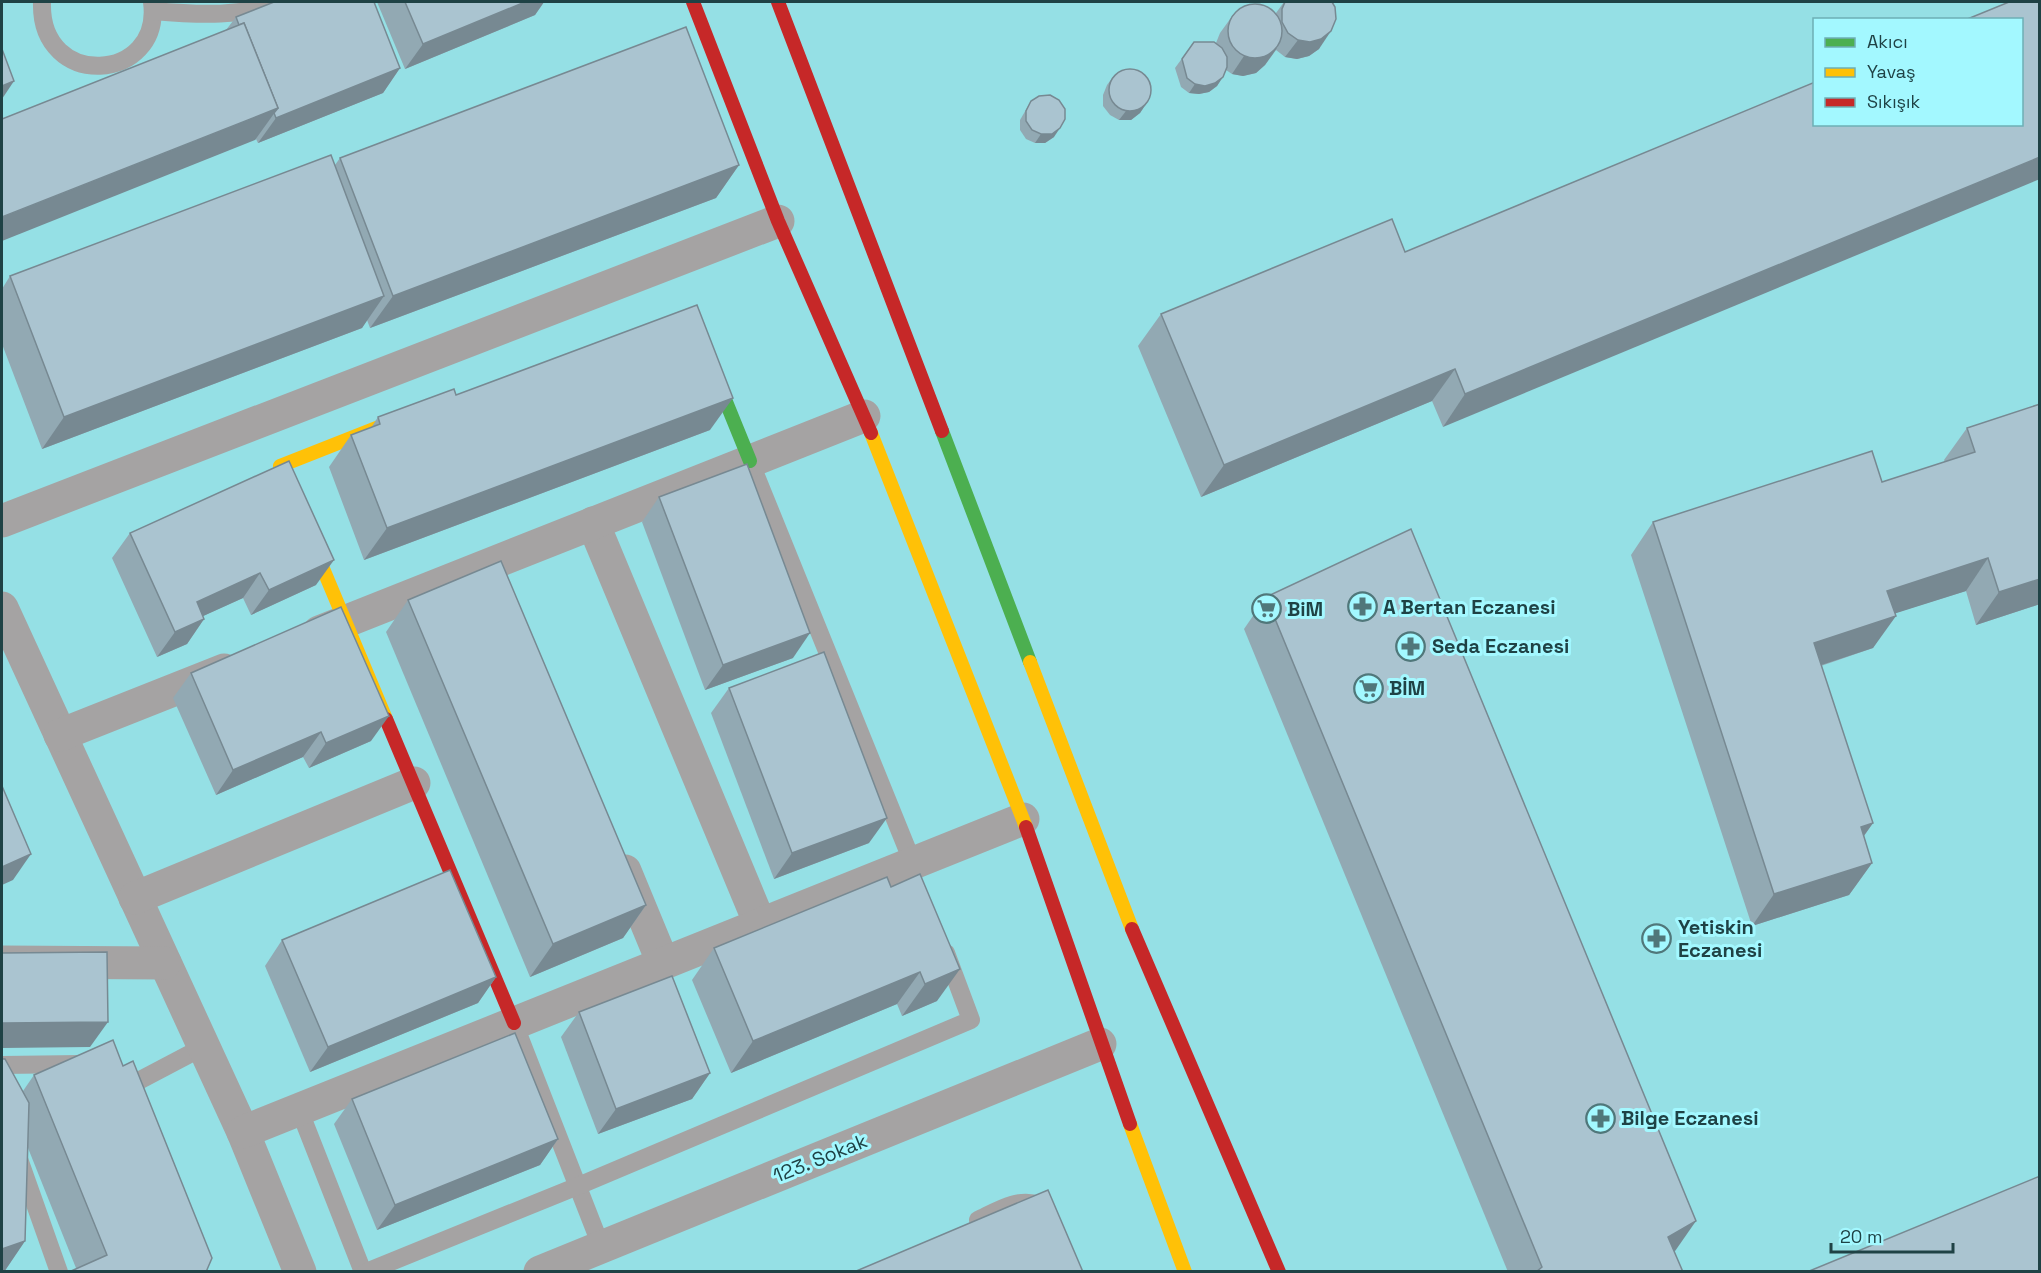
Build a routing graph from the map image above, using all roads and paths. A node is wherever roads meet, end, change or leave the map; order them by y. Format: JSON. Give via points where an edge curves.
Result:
{"nodes":[{"id":1,"x":42,"y":2,"type":"edge"},
{"id":2,"x":286,"y":2,"type":"edge"},
{"id":3,"x":693,"y":2,"type":"edge"},
{"id":4,"x":778,"y":2,"type":"edge"},
{"id":5,"x":153,"y":6,"type":"edge"},
{"id":6,"x":778,"y":221,"type":"junction"},
{"id":7,"x":707,"y":356,"type":"edge"},
{"id":8,"x":407,"y":416,"type":"edge"},
{"id":9,"x":864,"y":416,"type":"junction"},
{"id":10,"x":750,"y":461,"type":"junction"},
{"id":11,"x":2,"y":521,"type":"edge"},
{"id":12,"x":593,"y":524,"type":"junction"},
{"id":13,"x":496,"y":562,"type":"junction"},
{"id":14,"x":510,"y":594,"type":"edge"},
{"id":15,"x":2,"y":608,"type":"edge"},
{"id":16,"x":346,"y":622,"type":"junction"},
{"id":17,"x":291,"y":643,"type":"edge"},
{"id":18,"x":11,"y":651,"type":"edge"},
{"id":19,"x":247,"y":661,"type":"edge"},
{"id":20,"x":60,"y":735,"type":"junction"},
{"id":21,"x":414,"y":783,"type":"junction"},
{"id":22,"x":1023,"y":819,"type":"junction"},
{"id":23,"x":614,"y":844,"type":"edge"},
{"id":24,"x":917,"y":874,"type":"junction"},
{"id":25,"x":135,"y":897,"type":"junction"},
{"id":26,"x":760,"y":924,"type":"junction"},
{"id":27,"x":942,"y":941,"type":"edge"},
{"id":28,"x":2,"y":962,"type":"edge"},
{"id":29,"x":165,"y":963,"type":"junction"},
{"id":30,"x":663,"y":963,"type":"junction"},
{"id":31,"x":514,"y":1023,"type":"junction"},
{"id":32,"x":1100,"y":1044,"type":"junction"},
{"id":33,"x":203,"y":1047,"type":"junction"},
{"id":34,"x":99,"y":1064,"type":"edge"},
{"id":35,"x":2,"y":1065,"type":"edge"},
{"id":36,"x":135,"y":1109,"type":"edge"},
{"id":37,"x":299,"y":1109,"type":"junction"},
{"id":38,"x":243,"y":1132,"type":"junction"},
{"id":39,"x":13,"y":1142,"type":"edge"},
{"id":40,"x":578,"y":1186,"type":"junction"},
{"id":41,"x":1054,"y":1218,"type":"edge"},
{"id":42,"x":960,"y":1228,"type":"edge"},
{"id":43,"x":601,"y":1246,"type":"junction"},
{"id":44,"x":59,"y":1272,"type":"edge"},
{"id":45,"x":300,"y":1272,"type":"edge"},
{"id":46,"x":364,"y":1272,"type":"edge"},
{"id":47,"x":540,"y":1272,"type":"edge"},
{"id":48,"x":1185,"y":1272,"type":"edge"},
{"id":49,"x":1279,"y":1272,"type":"edge"}],
"edges":[{"from":1,"to":5,"type":"lane","via":[[46,33],[55,47],[66,57],[97,67],[124,60],[136,52],[145,40]]},
{"from":2,"to":5,"type":"lane","via":[[234,14]]},
{"from":3,"to":6,"type":"street"},
{"from":4,"to":49,"type":"street","via":[[1142,952]]},
{"from":6,"to":9,"type":"street"},
{"from":6,"to":11,"type":"street"},
{"from":7,"to":10,"type":"street"},
{"from":8,"to":16,"type":"street","via":[[280,466]]},
{"from":9,"to":10,"type":"street"},
{"from":9,"to":22,"type":"street"},
{"from":10,"to":12,"type":"street"},
{"from":10,"to":24,"type":"lane"},
{"from":12,"to":13,"type":"street"},
{"from":12,"to":26,"type":"street"},
{"from":13,"to":14,"type":"street"},
{"from":13,"to":16,"type":"street"},
{"from":15,"to":18,"type":"street"},
{"from":16,"to":17,"type":"street"},
{"from":16,"to":21,"type":"street"},
{"from":18,"to":20,"type":"street"},
{"from":19,"to":20,"type":"street"},
{"from":20,"to":25,"type":"street"},
{"from":21,"to":25,"type":"street"},
{"from":21,"to":31,"type":"street"},
{"from":22,"to":24,"type":"street"},
{"from":22,"to":32,"type":"street"},
{"from":23,"to":30,"type":"street"},
{"from":24,"to":26,"type":"street"},
{"from":25,"to":29,"type":"street"},
{"from":26,"to":30,"type":"street"},
{"from":27,"to":40,"type":"lane","via":[[971,1020]]},
{"from":28,"to":29,"type":"street"},
{"from":29,"to":33,"type":"street"},
{"from":30,"to":31,"type":"street"},
{"from":31,"to":37,"type":"street"},
{"from":31,"to":40,"type":"lane"},
{"from":32,"to":43,"type":"street","name":"123. Sokak"},
{"from":32,"to":48,"type":"street"},
{"from":33,"to":36,"type":"lane","via":[[124,1079]]},
{"from":33,"to":38,"type":"street"},
{"from":34,"to":35,"type":"lane"},
{"from":37,"to":38,"type":"street"},
{"from":37,"to":46,"type":"lane"},
{"from":38,"to":45,"type":"street"},
{"from":39,"to":44,"type":"lane"},
{"from":40,"to":43,"type":"lane"},
{"from":40,"to":46,"type":"lane"},
{"from":41,"to":42,"type":"lane","via":[[1047,1210],[1026,1202],[1015,1203]]},
{"from":43,"to":47,"type":"street","name":"123. Sokak"}]}
